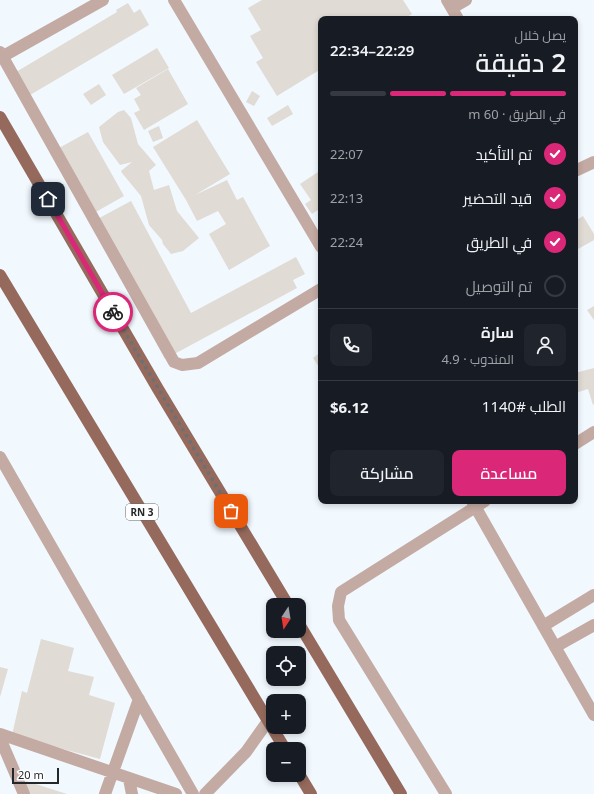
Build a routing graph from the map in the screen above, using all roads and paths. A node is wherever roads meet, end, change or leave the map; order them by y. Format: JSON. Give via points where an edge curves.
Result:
{"nodes":[{"id":1,"x":103,"y":0,"type":"edge"},
{"id":2,"x":174,"y":0,"type":"edge"},
{"id":3,"x":466,"y":0,"type":"edge"},
{"id":4,"x":450,"y":4,"type":"edge"},
{"id":5,"x":456,"y":16,"type":"edge"},
{"id":6,"x":1,"y":55,"type":"edge"},
{"id":7,"x":0,"y":118,"type":"edge"},
{"id":8,"x":594,"y":162,"type":"edge"},
{"id":9,"x":578,"y":170,"type":"edge"},
{"id":10,"x":318,"y":242,"type":"edge"},
{"id":11,"x":0,"y":275,"type":"edge"},
{"id":12,"x":318,"y":291,"type":"edge"},
{"id":13,"x":594,"y":432,"type":"edge"},
{"id":14,"x":578,"y":442,"type":"edge"},
{"id":15,"x":0,"y":457,"type":"edge"},
{"id":16,"x":475,"y":504,"type":"edge"},
{"id":17,"x":478,"y":504,"type":"edge"},
{"id":18,"x":594,"y":595,"type":"edge"},
{"id":19,"x":284,"y":598,"type":"edge"},
{"id":20,"x":594,"y":625,"type":"edge"},
{"id":21,"x":543,"y":626,"type":"junction"},
{"id":22,"x":306,"y":636,"type":"edge"},
{"id":23,"x":556,"y":647,"type":"junction"},
{"id":24,"x":139,"y":699,"type":"junction"},
{"id":25,"x":594,"y":716,"type":"edge"},
{"id":26,"x":266,"y":718,"type":"edge"},
{"id":27,"x":266,"y":724,"type":"edge"},
{"id":28,"x":0,"y":734,"type":"edge"},
{"id":29,"x":0,"y":738,"type":"edge"},
{"id":30,"x":113,"y":773,"type":"junction"},
{"id":31,"x":129,"y":779,"type":"junction"},
{"id":32,"x":304,"y":782,"type":"edge"},
{"id":33,"x":24,"y":794,"type":"edge"},
{"id":34,"x":105,"y":794,"type":"edge"},
{"id":35,"x":132,"y":794,"type":"edge"},
{"id":36,"x":176,"y":794,"type":"edge"},
{"id":37,"x":193,"y":794,"type":"edge"},
{"id":38,"x":205,"y":794,"type":"edge"},
{"id":39,"x":311,"y":794,"type":"edge"},
{"id":40,"x":401,"y":794,"type":"edge"},
{"id":41,"x":446,"y":794,"type":"edge"}],
"edges":[{"from":1,"to":6,"type":"street"},
{"from":2,"to":10,"type":"street"},
{"from":3,"to":4,"type":"street"},
{"from":4,"to":5,"type":"street"},
{"from":6,"to":12,"type":"street","via":[[174,362],[182,365],[198,363]]},
{"from":7,"to":19,"type":"main road"},
{"from":8,"to":9,"type":"street"},
{"from":11,"to":26,"type":"main road","number":"RN 3"},
{"from":13,"to":14,"type":"street"},
{"from":15,"to":24,"type":"street"},
{"from":16,"to":41,"type":"street","via":[[341,592],[338,606],[339,620]]},
{"from":17,"to":21,"type":"street"},
{"from":18,"to":21,"type":"street"},
{"from":20,"to":23,"type":"street"},
{"from":21,"to":23,"type":"street"},
{"from":22,"to":40,"type":"main road"},
{"from":23,"to":25,"type":"street"},
{"from":24,"to":30,"type":"street"},
{"from":24,"to":37,"type":"street"},
{"from":27,"to":38,"type":"street","via":[[246,752]]},
{"from":28,"to":30,"type":"street"},
{"from":29,"to":33,"type":"street"},
{"from":30,"to":31,"type":"street"},
{"from":30,"to":34,"type":"street"},
{"from":31,"to":35,"type":"street"},
{"from":31,"to":36,"type":"street"},
{"from":32,"to":39,"type":"main road"}]}
